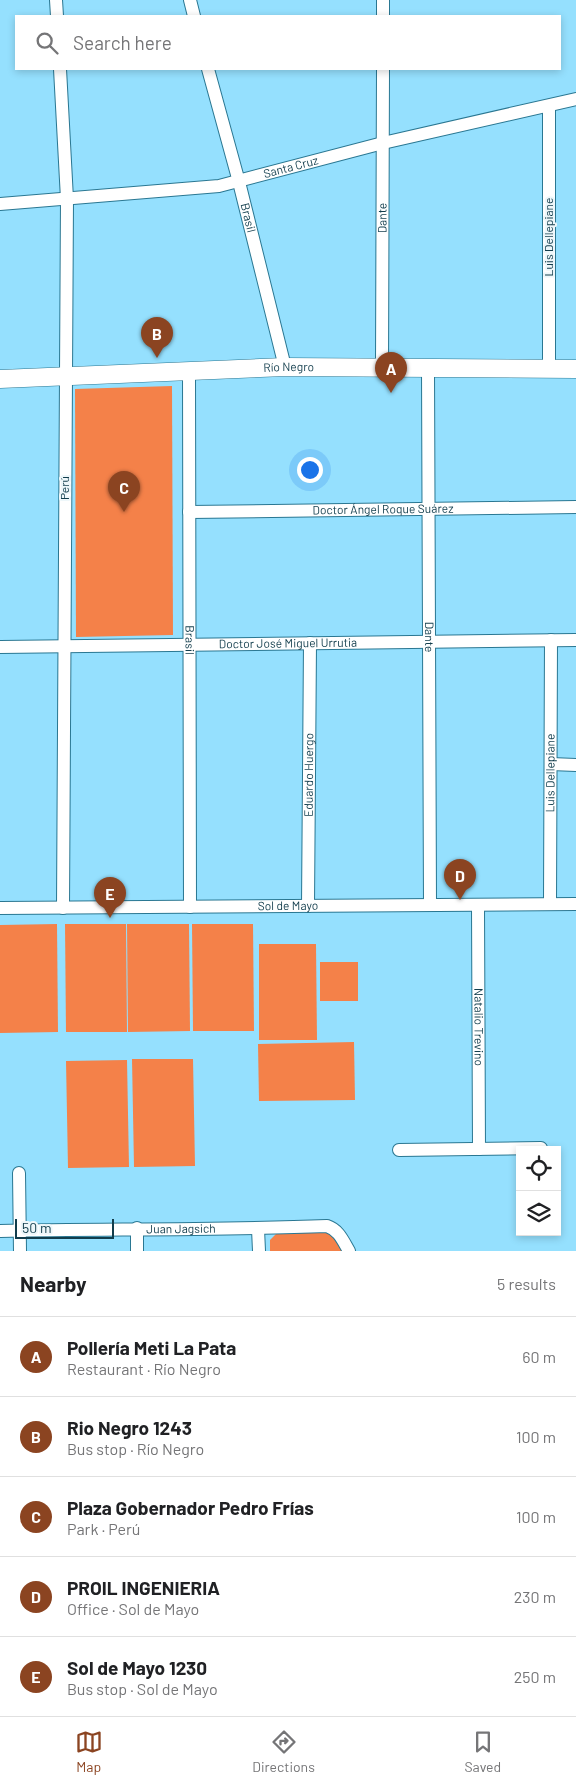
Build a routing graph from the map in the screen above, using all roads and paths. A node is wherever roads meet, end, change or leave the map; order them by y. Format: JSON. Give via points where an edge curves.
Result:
{"nodes":[{"id":1,"x":56,"y":0,"type":"edge"},
{"id":2,"x":190,"y":0,"type":"edge"},
{"id":3,"x":383,"y":0,"type":"edge"},
{"id":4,"x":57,"y":15,"type":"edge"},
{"id":5,"x":194,"y":15,"type":"edge"},
{"id":6,"x":383,"y":15,"type":"edge"},
{"id":7,"x":60,"y":70,"type":"edge"},
{"id":8,"x":208,"y":70,"type":"edge"},
{"id":9,"x":383,"y":70,"type":"edge"},
{"id":10,"x":576,"y":99,"type":"edge"},
{"id":11,"x":549,"y":106,"type":"junction"},
{"id":12,"x":382,"y":143,"type":"junction"},
{"id":13,"x":239,"y":182,"type":"junction"},
{"id":14,"x":66,"y":199,"type":"junction"},
{"id":15,"x":0,"y":204,"type":"edge"},
{"id":16,"x":285,"y":367,"type":"junction"},
{"id":17,"x":382,"y":368,"type":"junction"},
{"id":18,"x":428,"y":368,"type":"junction"},
{"id":19,"x":549,"y":369,"type":"junction"},
{"id":20,"x":576,"y":369,"type":"edge"},
{"id":21,"x":189,"y":372,"type":"junction"},
{"id":22,"x":65,"y":376,"type":"junction"},
{"id":23,"x":0,"y":379,"type":"edge"},
{"id":24,"x":576,"y":507,"type":"edge"},
{"id":25,"x":429,"y":508,"type":"junction"},
{"id":26,"x":189,"y":512,"type":"junction"},
{"id":27,"x":551,"y":640,"type":"junction"},
{"id":28,"x":576,"y":640,"type":"edge"},
{"id":29,"x":429,"y":641,"type":"junction"},
{"id":30,"x":310,"y":643,"type":"junction"},
{"id":31,"x":189,"y":645,"type":"junction"},
{"id":32,"x":64,"y":646,"type":"junction"},
{"id":33,"x":0,"y":647,"type":"edge"},
{"id":34,"x":551,"y":764,"type":"junction"},
{"id":35,"x":576,"y":765,"type":"edge"},
{"id":36,"x":550,"y":904,"type":"junction"},
{"id":37,"x":576,"y":904,"type":"edge"},
{"id":38,"x":430,"y":905,"type":"junction"},
{"id":39,"x":478,"y":905,"type":"junction"},
{"id":40,"x":308,"y":906,"type":"junction"},
{"id":41,"x":190,"y":907,"type":"junction"},
{"id":42,"x":0,"y":908,"type":"edge"},
{"id":43,"x":63,"y":908,"type":"junction"},
{"id":44,"x":516,"y":1149,"type":"edge"},
{"id":45,"x":399,"y":1150,"type":"dead end"},
{"id":46,"x":479,"y":1150,"type":"junction"},
{"id":47,"x":19,"y":1174,"type":"dead end"},
{"id":48,"x":137,"y":1228,"type":"junction"},
{"id":49,"x":258,"y":1228,"type":"junction"},
{"id":50,"x":20,"y":1230,"type":"junction"},
{"id":51,"x":0,"y":1231,"type":"edge"},
{"id":52,"x":20,"y":1251,"type":"edge"},
{"id":53,"x":137,"y":1251,"type":"edge"},
{"id":54,"x":258,"y":1251,"type":"edge"},
{"id":55,"x":349,"y":1251,"type":"edge"}],
"edges":[{"from":1,"to":4,"type":"street"},
{"from":2,"to":5,"type":"street"},
{"from":3,"to":6,"type":"street"},
{"from":7,"to":14,"type":"street","name":"Perú"},
{"from":8,"to":13,"type":"street","name":"Brasil"},
{"from":9,"to":12,"type":"street","name":"Dante"},
{"from":10,"to":11,"type":"street","name":"Santa Cruz"},
{"from":11,"to":12,"type":"street","name":"Santa Cruz"},
{"from":11,"to":19,"type":"street","name":"Luis Dellepiane"},
{"from":12,"to":13,"type":"street","name":"Santa Cruz"},
{"from":12,"to":17,"type":"street","name":"Dante"},
{"from":13,"to":14,"type":"street","name":"Santa Cruz"},
{"from":13,"to":16,"type":"street","name":"Brasil"},
{"from":14,"to":15,"type":"street","name":"Santa Cruz"},
{"from":14,"to":22,"type":"street","name":"Perú"},
{"from":16,"to":17,"type":"main road","name":"Río Negro"},
{"from":16,"to":21,"type":"main road","name":"Río Negro"},
{"from":17,"to":18,"type":"main road","name":"Río Negro"},
{"from":18,"to":19,"type":"main road","name":"Río Negro"},
{"from":18,"to":25,"type":"street","name":"Dante"},
{"from":19,"to":20,"type":"main road","name":"Río Negro"},
{"from":21,"to":22,"type":"main road","name":"Río Negro"},
{"from":21,"to":26,"type":"street","name":"Brasil"},
{"from":22,"to":23,"type":"main road","name":"Río Negro"},
{"from":22,"to":32,"type":"street","name":"Perú"},
{"from":24,"to":25,"type":"street","name":"Doctor Ángel Roque Suárez"},
{"from":25,"to":26,"type":"street","name":"Doctor Ángel Roque Suárez"},
{"from":25,"to":29,"type":"street","name":"Dante"},
{"from":26,"to":31,"type":"street","name":"Brasil"},
{"from":27,"to":28,"type":"street","name":"Doctor José Miguel Urrutia"},
{"from":27,"to":29,"type":"street","name":"Doctor José Miguel Urrutia"},
{"from":27,"to":34,"type":"street","name":"Luis Dellepiane"},
{"from":29,"to":30,"type":"street","name":"Doctor José Miguel Urrutia"},
{"from":29,"to":38,"type":"street","name":"Dante"},
{"from":30,"to":31,"type":"street","name":"Doctor José Miguel Urrutia"},
{"from":30,"to":40,"type":"street","name":"Eduardo Huergo"},
{"from":31,"to":32,"type":"street","name":"Doctor José Miguel Urrutia"},
{"from":31,"to":41,"type":"street","name":"Brasil"},
{"from":32,"to":33,"type":"street","name":"Doctor José Miguel Urrutia"},
{"from":32,"to":43,"type":"street","name":"Perú"},
{"from":34,"to":35,"type":"street"},
{"from":34,"to":36,"type":"street","name":"Luis Dellepiane"},
{"from":36,"to":37,"type":"street","name":"Sol de Mayo"},
{"from":36,"to":39,"type":"street","name":"Sol de Mayo"},
{"from":38,"to":39,"type":"street","name":"Sol de Mayo"},
{"from":38,"to":40,"type":"street","name":"Sol de Mayo"},
{"from":39,"to":46,"type":"street","name":"Natalio Trevino"},
{"from":40,"to":41,"type":"street","name":"Sol de Mayo"},
{"from":41,"to":43,"type":"street","name":"Sol de Mayo"},
{"from":42,"to":43,"type":"street","name":"Sol de Mayo"},
{"from":44,"to":46,"type":"street"},
{"from":45,"to":46,"type":"street"},
{"from":47,"to":50,"type":"street"},
{"from":48,"to":49,"type":"street","name":"Juan Jagsich"},
{"from":48,"to":50,"type":"street","name":"Juan Jagsich"},
{"from":48,"to":53,"type":"street"},
{"from":49,"to":54,"type":"street"},
{"from":49,"to":55,"type":"street","name":"Juan Jagsich","via":[[327,1226],[338,1233]]},
{"from":50,"to":51,"type":"street","name":"Juan Jagsich"},
{"from":50,"to":52,"type":"street"}]}
